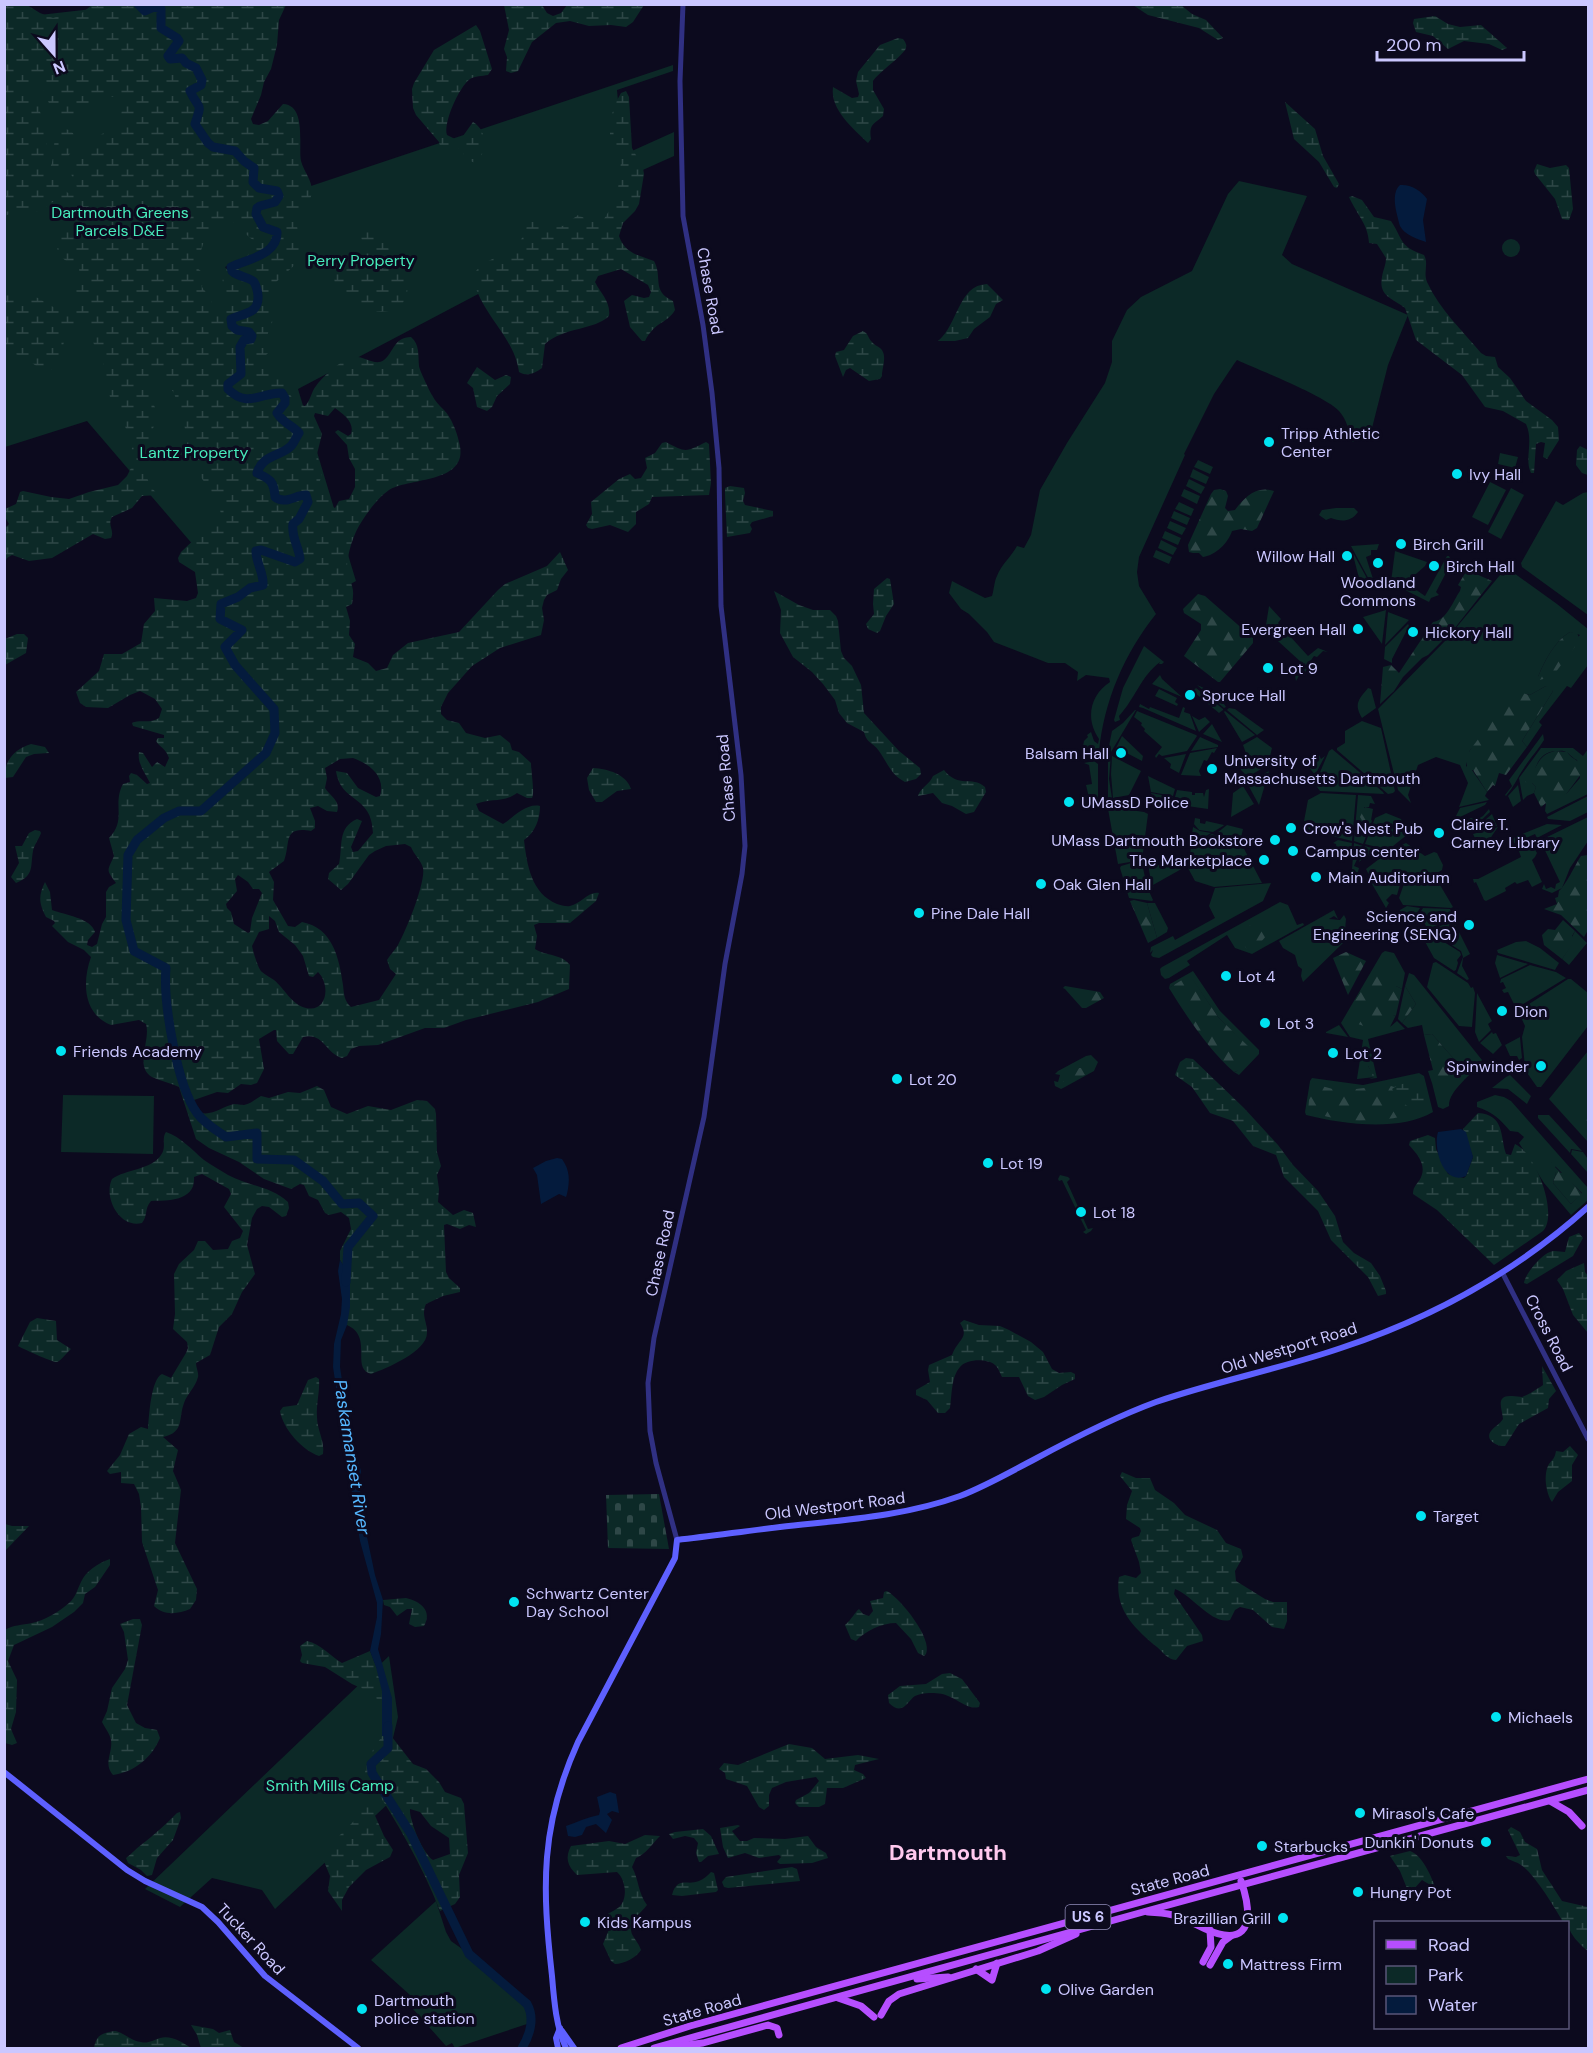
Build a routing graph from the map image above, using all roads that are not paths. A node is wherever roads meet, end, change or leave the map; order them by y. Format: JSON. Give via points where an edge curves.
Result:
{"nodes":[{"id":1,"x":683,"y":4,"type":"edge"},
{"id":2,"x":1588,"y":1207,"type":"edge"},
{"id":3,"x":1502,"y":1272,"type":"junction"},
{"id":4,"x":1588,"y":1439,"type":"edge"},
{"id":5,"x":677,"y":1540,"type":"junction"},
{"id":6,"x":4,"y":1772,"type":"edge"},
{"id":7,"x":1588,"y":1779,"type":"edge"},
{"id":8,"x":1588,"y":1790,"type":"edge"},
{"id":9,"x":1550,"y":1801,"type":"junction"},
{"id":10,"x":1582,"y":1826,"type":"dead end"},
{"id":11,"x":1238,"y":1875,"type":"junction"},
{"id":12,"x":1242,"y":1885,"type":"junction"},
{"id":13,"x":1143,"y":1912,"type":"junction"},
{"id":14,"x":1095,"y":1925,"type":"junction"},
{"id":15,"x":1210,"y":1930,"type":"junction"},
{"id":16,"x":1232,"y":1935,"type":"junction"},
{"id":17,"x":997,"y":1963,"type":"junction"},
{"id":18,"x":976,"y":1969,"type":"junction"},
{"id":19,"x":956,"y":1976,"type":"junction"},
{"id":20,"x":903,"y":1979,"type":"junction"},
{"id":21,"x":836,"y":1998,"type":"junction"},
{"id":22,"x":560,"y":2028,"type":"junction"},
{"id":23,"x":779,"y":2035,"type":"dead end"},
{"id":24,"x":358,"y":2049,"type":"edge"},
{"id":25,"x":558,"y":2049,"type":"edge"},
{"id":26,"x":566,"y":2049,"type":"edge"},
{"id":27,"x":574,"y":2049,"type":"edge"},
{"id":28,"x":621,"y":2049,"type":"edge"},
{"id":29,"x":654,"y":2049,"type":"edge"},
{"id":30,"x":664,"y":2049,"type":"edge"}],
"edges":[{"from":1,"to":5,"type":"street","name":"Chase Road","via":[[683,216],[714,417],[720,496],[721,606],[741,775],[745,846],[704,1117],[654,1338],[648,1383],[650,1431]]},
{"from":2,"to":3,"type":"main road","name":"Old Westport Road"},
{"from":3,"to":4,"type":"street","name":"Cross Road"},
{"from":3,"to":5,"type":"main road","name":"Old Westport Road","via":[[1456,1299],[1378,1335],[1154,1403],[1104,1424],[978,1489],[945,1501],[867,1518]]},
{"from":5,"to":22,"type":"main road","via":[[675,1558],[578,1742],[553,1812],[546,1854],[545,1905]]},
{"from":6,"to":24,"type":"main road","name":"Tucker Road","via":[[127,1870],[202,1907],[265,1976]]},
{"from":7,"to":11,"type":"main road","name":"State Road","number":"US 6"},
{"from":8,"to":9,"type":"main road","name":"State Road","number":"US 6"},
{"from":9,"to":10,"type":"main road","via":[[1569,1812]]},
{"from":9,"to":12,"type":"main road","name":"State Road","number":"US 6"},
{"from":11,"to":12,"type":"main road"},
{"from":11,"to":28,"type":"main road","name":"State Road","number":"US 6","via":[[690,2026]]},
{"from":12,"to":13,"type":"main road","name":"State Road","number":"US 6"},
{"from":12,"to":16,"type":"main road","via":[[1249,1915],[1244,1928]]},
{"from":13,"to":14,"type":"main road","name":"State Road","number":"US 6"},
{"from":13,"to":15,"type":"main road","via":[[1177,1916]]},
{"from":14,"to":17,"type":"main road","via":[[1048,1947]]},
{"from":14,"to":20,"type":"main road","name":"State Road","number":"US 6"},
{"from":15,"to":16,"type":"main road"},
{"from":15,"to":16,"type":"main road","via":[[1207,1964],[1222,1942]]},
{"from":17,"to":18,"type":"main road"},
{"from":17,"to":18,"type":"main road","via":[[992,1980]]},
{"from":18,"to":19,"type":"main road"},
{"from":19,"to":20,"type":"main road"},
{"from":19,"to":21,"type":"main road","via":[[895,1996],[877,2016]]},
{"from":20,"to":21,"type":"main road","name":"State Road","number":"US 6"},
{"from":21,"to":29,"type":"main road","name":"State Road","number":"US 6"},
{"from":22,"to":25,"type":"main road","via":[[556,2038]]},
{"from":22,"to":26,"type":"main road"},
{"from":22,"to":27,"type":"main road"},
{"from":23,"to":30,"type":"main road","via":[[777,2028],[768,2025]]}]}
